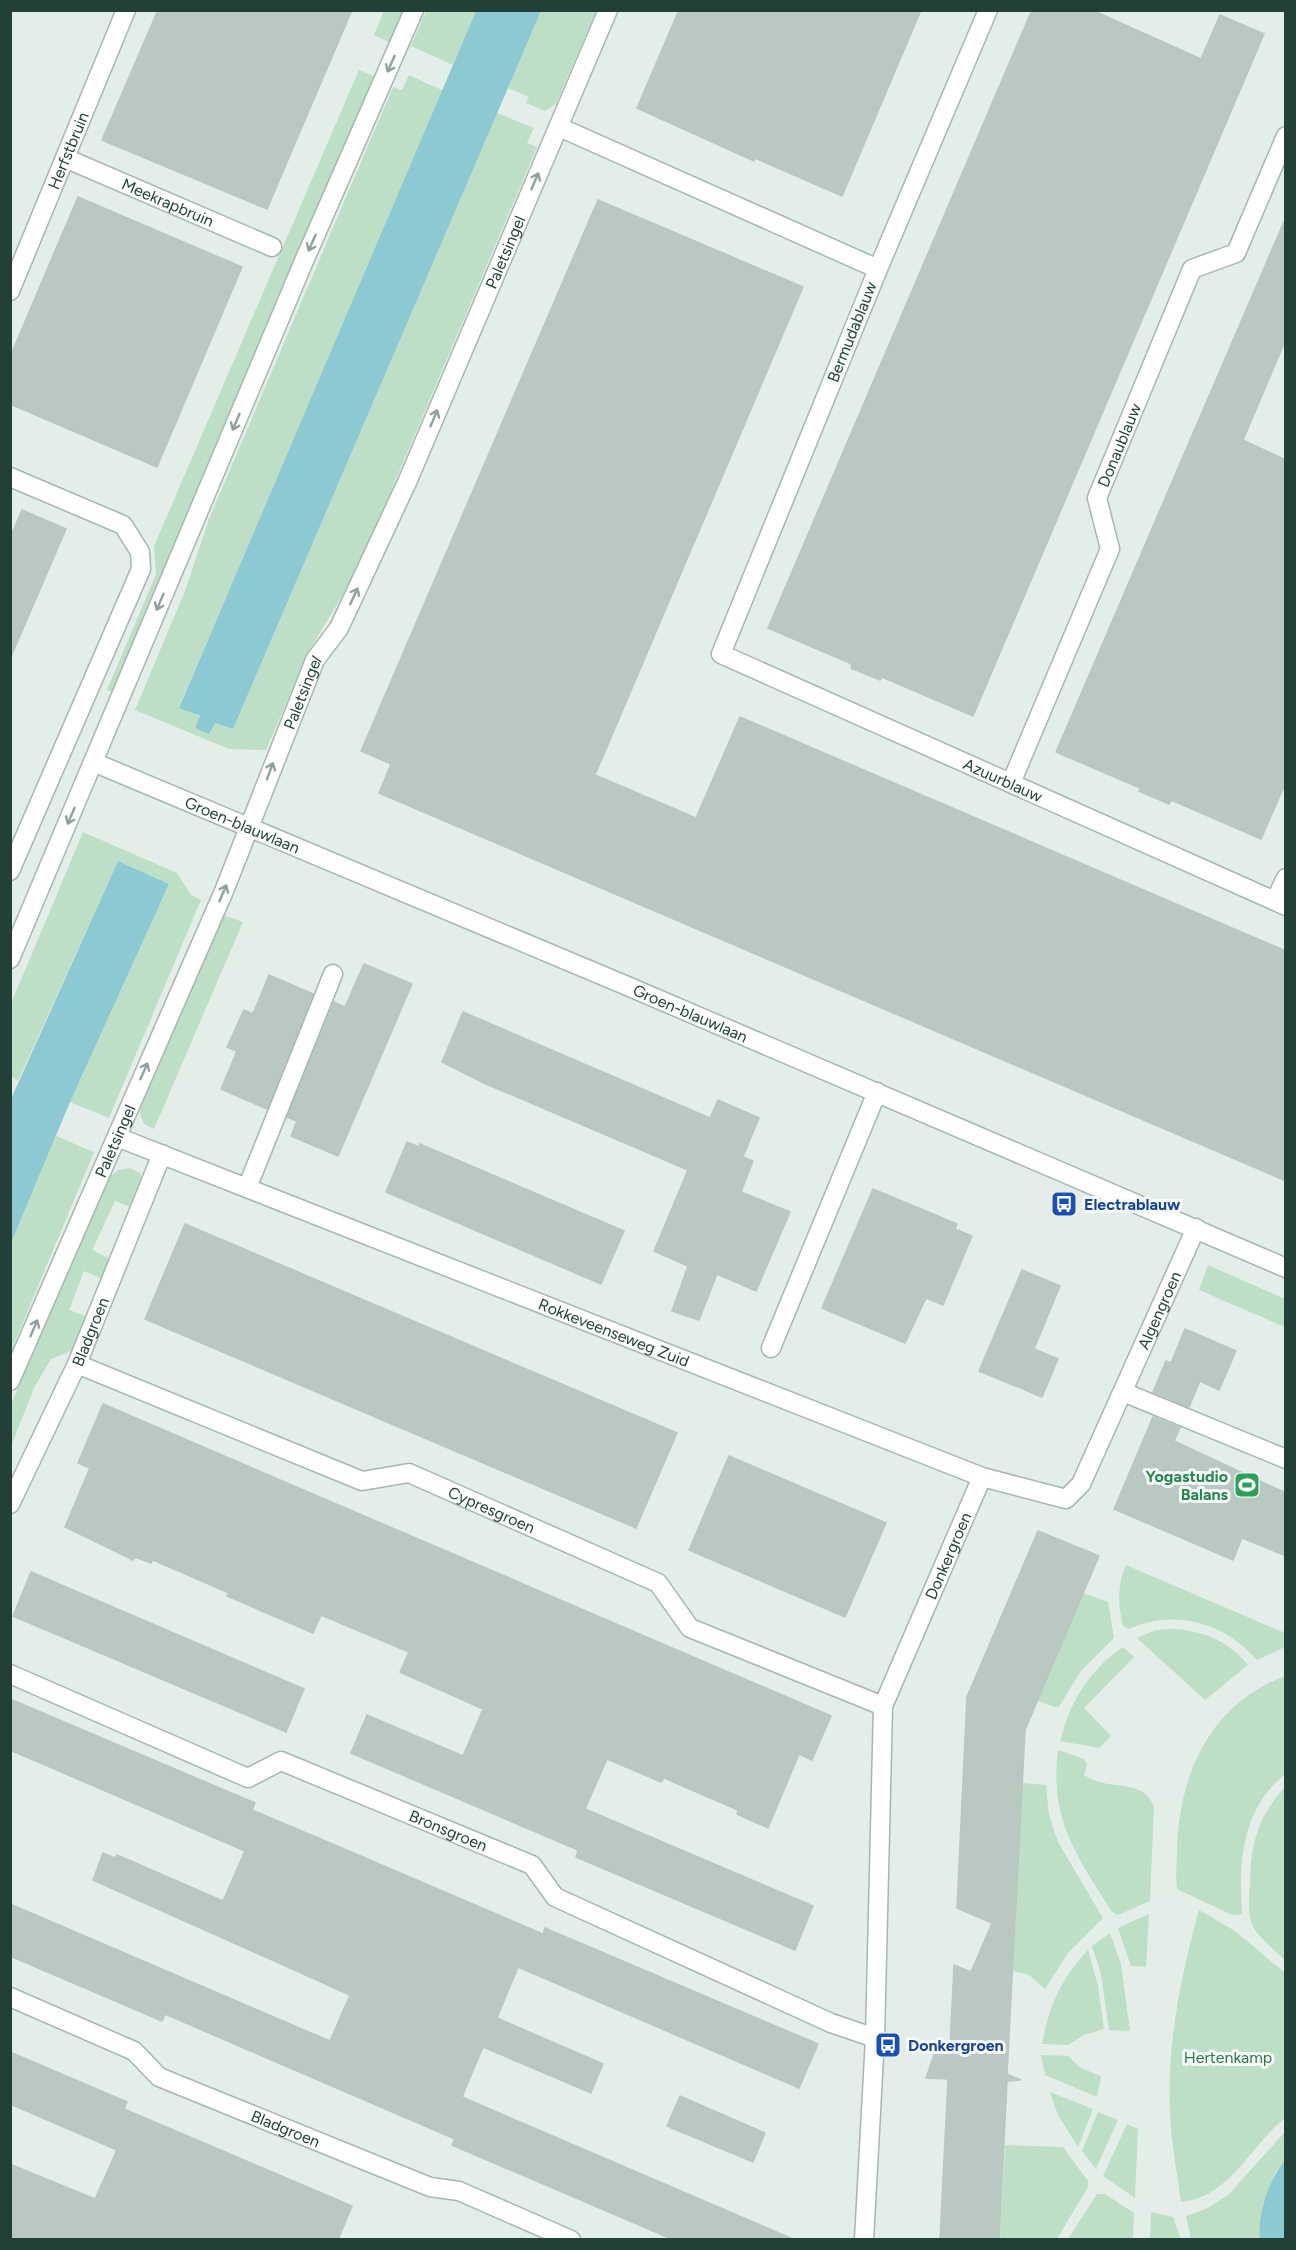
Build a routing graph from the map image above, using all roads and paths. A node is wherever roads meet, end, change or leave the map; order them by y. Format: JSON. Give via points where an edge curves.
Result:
{"nodes":[{"id":1,"x":126,"y":10,"type":"edge"},
{"id":2,"x":414,"y":10,"type":"edge"},
{"id":3,"x":608,"y":10,"type":"edge"},
{"id":4,"x":988,"y":10,"type":"edge"},
{"id":5,"x":559,"y":127,"type":"junction"},
{"id":6,"x":1286,"y":136,"type":"edge"},
{"id":7,"x":65,"y":158,"type":"junction"},
{"id":8,"x":272,"y":247,"type":"dead end"},
{"id":9,"x":878,"y":269,"type":"junction"},
{"id":10,"x":10,"y":291,"type":"edge"},
{"id":11,"x":10,"y":477,"type":"edge"},
{"id":12,"x":721,"y":654,"type":"joint"},
{"id":13,"x":93,"y":762,"type":"junction"},
{"id":14,"x":1011,"y":783,"type":"junction"},
{"id":15,"x":251,"y":826,"type":"junction"},
{"id":16,"x":10,"y":871,"type":"edge"},
{"id":17,"x":1286,"y":878,"type":"edge"},
{"id":18,"x":1280,"y":903,"type":"edge"},
{"id":19,"x":10,"y":959,"type":"edge"},
{"id":20,"x":333,"y":974,"type":"dead end"},
{"id":21,"x":877,"y":1092,"type":"junction"},
{"id":22,"x":117,"y":1137,"type":"junction"},
{"id":23,"x":162,"y":1154,"type":"junction"},
{"id":24,"x":247,"y":1188,"type":"junction"},
{"id":25,"x":1196,"y":1228,"type":"junction"},
{"id":26,"x":1286,"y":1268,"type":"edge"},
{"id":27,"x":771,"y":1348,"type":"dead end"},
{"id":28,"x":77,"y":1364,"type":"junction"},
{"id":29,"x":10,"y":1381,"type":"edge"},
{"id":30,"x":1123,"y":1392,"type":"junction"},
{"id":31,"x":1286,"y":1459,"type":"edge"},
{"id":32,"x":982,"y":1477,"type":"junction"},
{"id":33,"x":1066,"y":1499,"type":"joint"},
{"id":34,"x":10,"y":1504,"type":"edge"},
{"id":35,"x":10,"y":1674,"type":"edge"},
{"id":36,"x":883,"y":1706,"type":"junction"},
{"id":37,"x":10,"y":1997,"type":"edge"},
{"id":38,"x":875,"y":2038,"type":"junction"},
{"id":39,"x":571,"y":2240,"type":"edge"},
{"id":40,"x":864,"y":2240,"type":"edge"}],
"edges":[{"from":1,"to":7,"type":"street","name":"Herfstbruin"},
{"from":2,"to":13,"type":"street","one_way":true},
{"from":3,"to":5,"type":"street","name":"Paletsingel"},
{"from":4,"to":9,"type":"street","name":"Bermudablauw"},
{"from":5,"to":9,"type":"street"},
{"from":15,"to":5,"type":"street","name":"Paletsingel","one_way":true,"via":[[315,660],[339,628],[408,480]]},
{"from":6,"to":14,"type":"street","name":"Donaublauw","via":[[1236,254],[1192,269],[1098,498],[1110,549]]},
{"from":7,"to":8,"type":"street","name":"Meekrapbruin"},
{"from":7,"to":10,"type":"street","name":"Herfstbruin"},
{"from":9,"to":12,"type":"street","name":"Bermudablauw"},
{"from":11,"to":16,"type":"street","via":[[123,525],[140,552],[141,569]]},
{"from":12,"to":14,"type":"street","name":"Azuurblauw"},
{"from":13,"to":15,"type":"street","name":"Groen-blauwlaan"},
{"from":13,"to":19,"type":"street","one_way":true},
{"from":14,"to":18,"type":"street","name":"Azuurblauw"},
{"from":15,"to":21,"type":"street","name":"Groen-blauwlaan"},
{"from":22,"to":15,"type":"street","name":"Paletsingel","one_way":true},
{"from":17,"to":18,"type":"street"},
{"from":20,"to":24,"type":"street"},
{"from":21,"to":25,"type":"street","name":"Groen-blauwlaan"},
{"from":21,"to":27,"type":"street"},
{"from":22,"to":23,"type":"street","name":"Rokkeveenseweg Zuid"},
{"from":29,"to":22,"type":"street","name":"Paletsingel","one_way":true},
{"from":23,"to":24,"type":"street","name":"Rokkeveenseweg Zuid"},
{"from":23,"to":28,"type":"street","name":"Bladgroen"},
{"from":24,"to":32,"type":"street","name":"Rokkeveenseweg Zuid"},
{"from":25,"to":26,"type":"street","name":"Groen-blauwlaan"},
{"from":25,"to":30,"type":"street","name":"Algengroen"},
{"from":28,"to":34,"type":"street","name":"Bladgroen"},
{"from":28,"to":36,"type":"street","name":"Cypresgroen","via":[[362,1480],[409,1473],[658,1583],[690,1628]]},
{"from":30,"to":31,"type":"street"},
{"from":30,"to":33,"type":"street","name":"Algengroen","via":[[1081,1484]]},
{"from":32,"to":33,"type":"street","name":"Rokkeveenseweg Zuid"},
{"from":32,"to":36,"type":"street","name":"Donkergroen"},
{"from":35,"to":38,"type":"street","name":"Bronsgroen","via":[[249,1778],[281,1761],[532,1864],[555,1897],[831,2023]]},
{"from":36,"to":38,"type":"street","name":"Donkergroen"},
{"from":37,"to":39,"type":"street","name":"Bladgroen","via":[[134,2051],[159,2077],[430,2187],[459,2191]]},
{"from":38,"to":40,"type":"street","name":"Donkergroen"}]}
